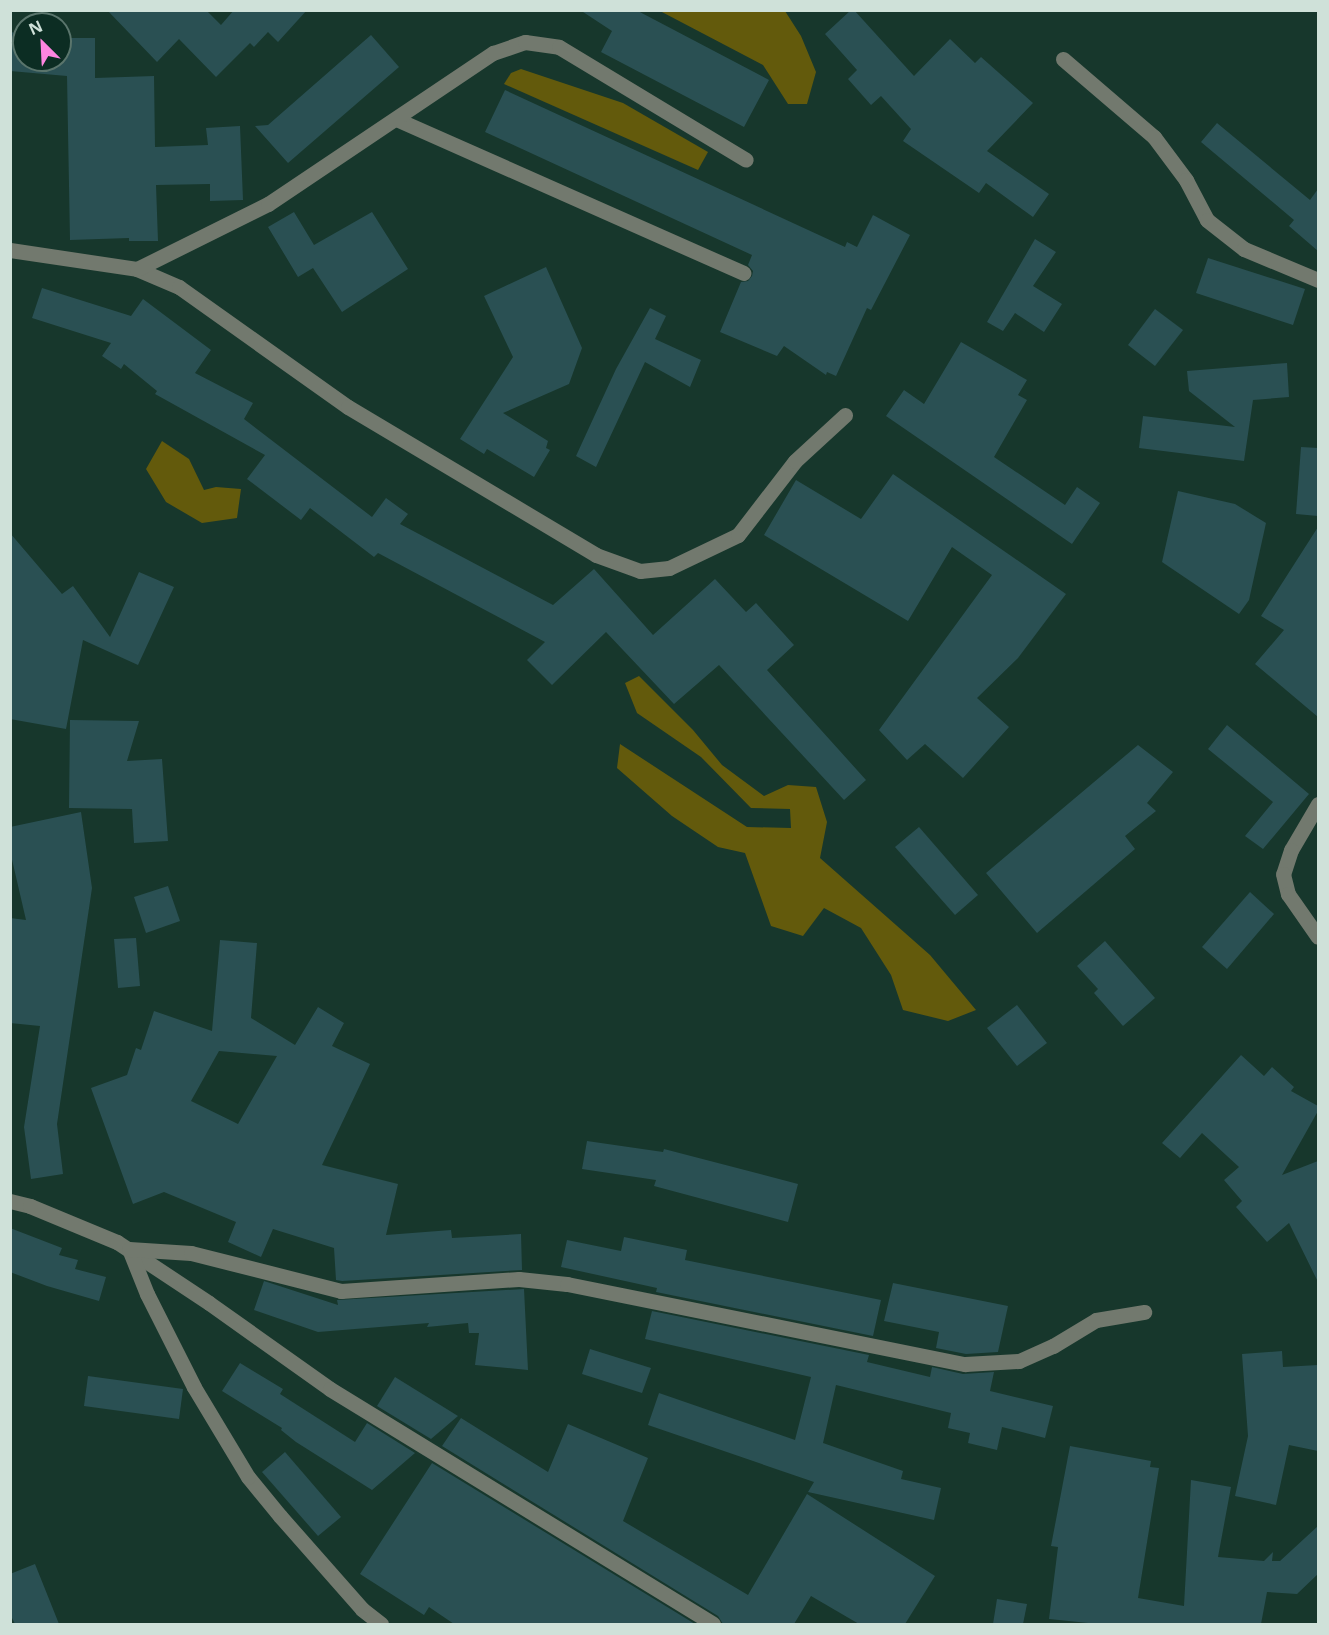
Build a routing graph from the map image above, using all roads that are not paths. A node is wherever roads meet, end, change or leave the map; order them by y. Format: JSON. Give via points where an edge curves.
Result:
{"nodes":[{"id":1,"x":1063,"y":59,"type":"dead end"},
{"id":2,"x":396,"y":119,"type":"junction"},
{"id":3,"x":746,"y":160,"type":"dead end"},
{"id":4,"x":10,"y":250,"type":"edge"},
{"id":5,"x":137,"y":269,"type":"junction"},
{"id":6,"x":743,"y":273,"type":"dead end"},
{"id":7,"x":1318,"y":280,"type":"edge"},
{"id":8,"x":845,"y":415,"type":"dead end"},
{"id":9,"x":1318,"y":804,"type":"edge"},
{"id":10,"x":1318,"y":937,"type":"edge"},
{"id":11,"x":10,"y":1201,"type":"edge"},
{"id":12,"x":129,"y":1249,"type":"junction"},
{"id":13,"x":1144,"y":1312,"type":"dead end"},
{"id":14,"x":381,"y":1624,"type":"edge"},
{"id":15,"x":713,"y":1624,"type":"edge"}],
"edges":[{"from":1,"to":7,"type":"street","via":[[1154,137],[1186,180],[1207,220],[1244,249]]},
{"from":2,"to":3,"type":"street","via":[[493,53],[525,42],[559,47]]},
{"from":2,"to":5,"type":"street","via":[[268,204]]},
{"from":2,"to":6,"type":"street"},
{"from":4,"to":5,"type":"street"},
{"from":5,"to":8,"type":"street","via":[[179,287],[348,407],[596,555],[640,570],[669,568],[738,535],[795,461]]},
{"from":9,"to":10,"type":"street","via":[[1282,874],[1288,894]]},
{"from":11,"to":12,"type":"street"},
{"from":12,"to":13,"type":"street","via":[[191,1253],[341,1291],[519,1279],[567,1284],[964,1364],[1020,1361],[1096,1320]]},
{"from":12,"to":14,"type":"street","via":[[194,1387],[248,1477],[362,1609]]},
{"from":12,"to":15,"type":"street","via":[[330,1389]]}]}
